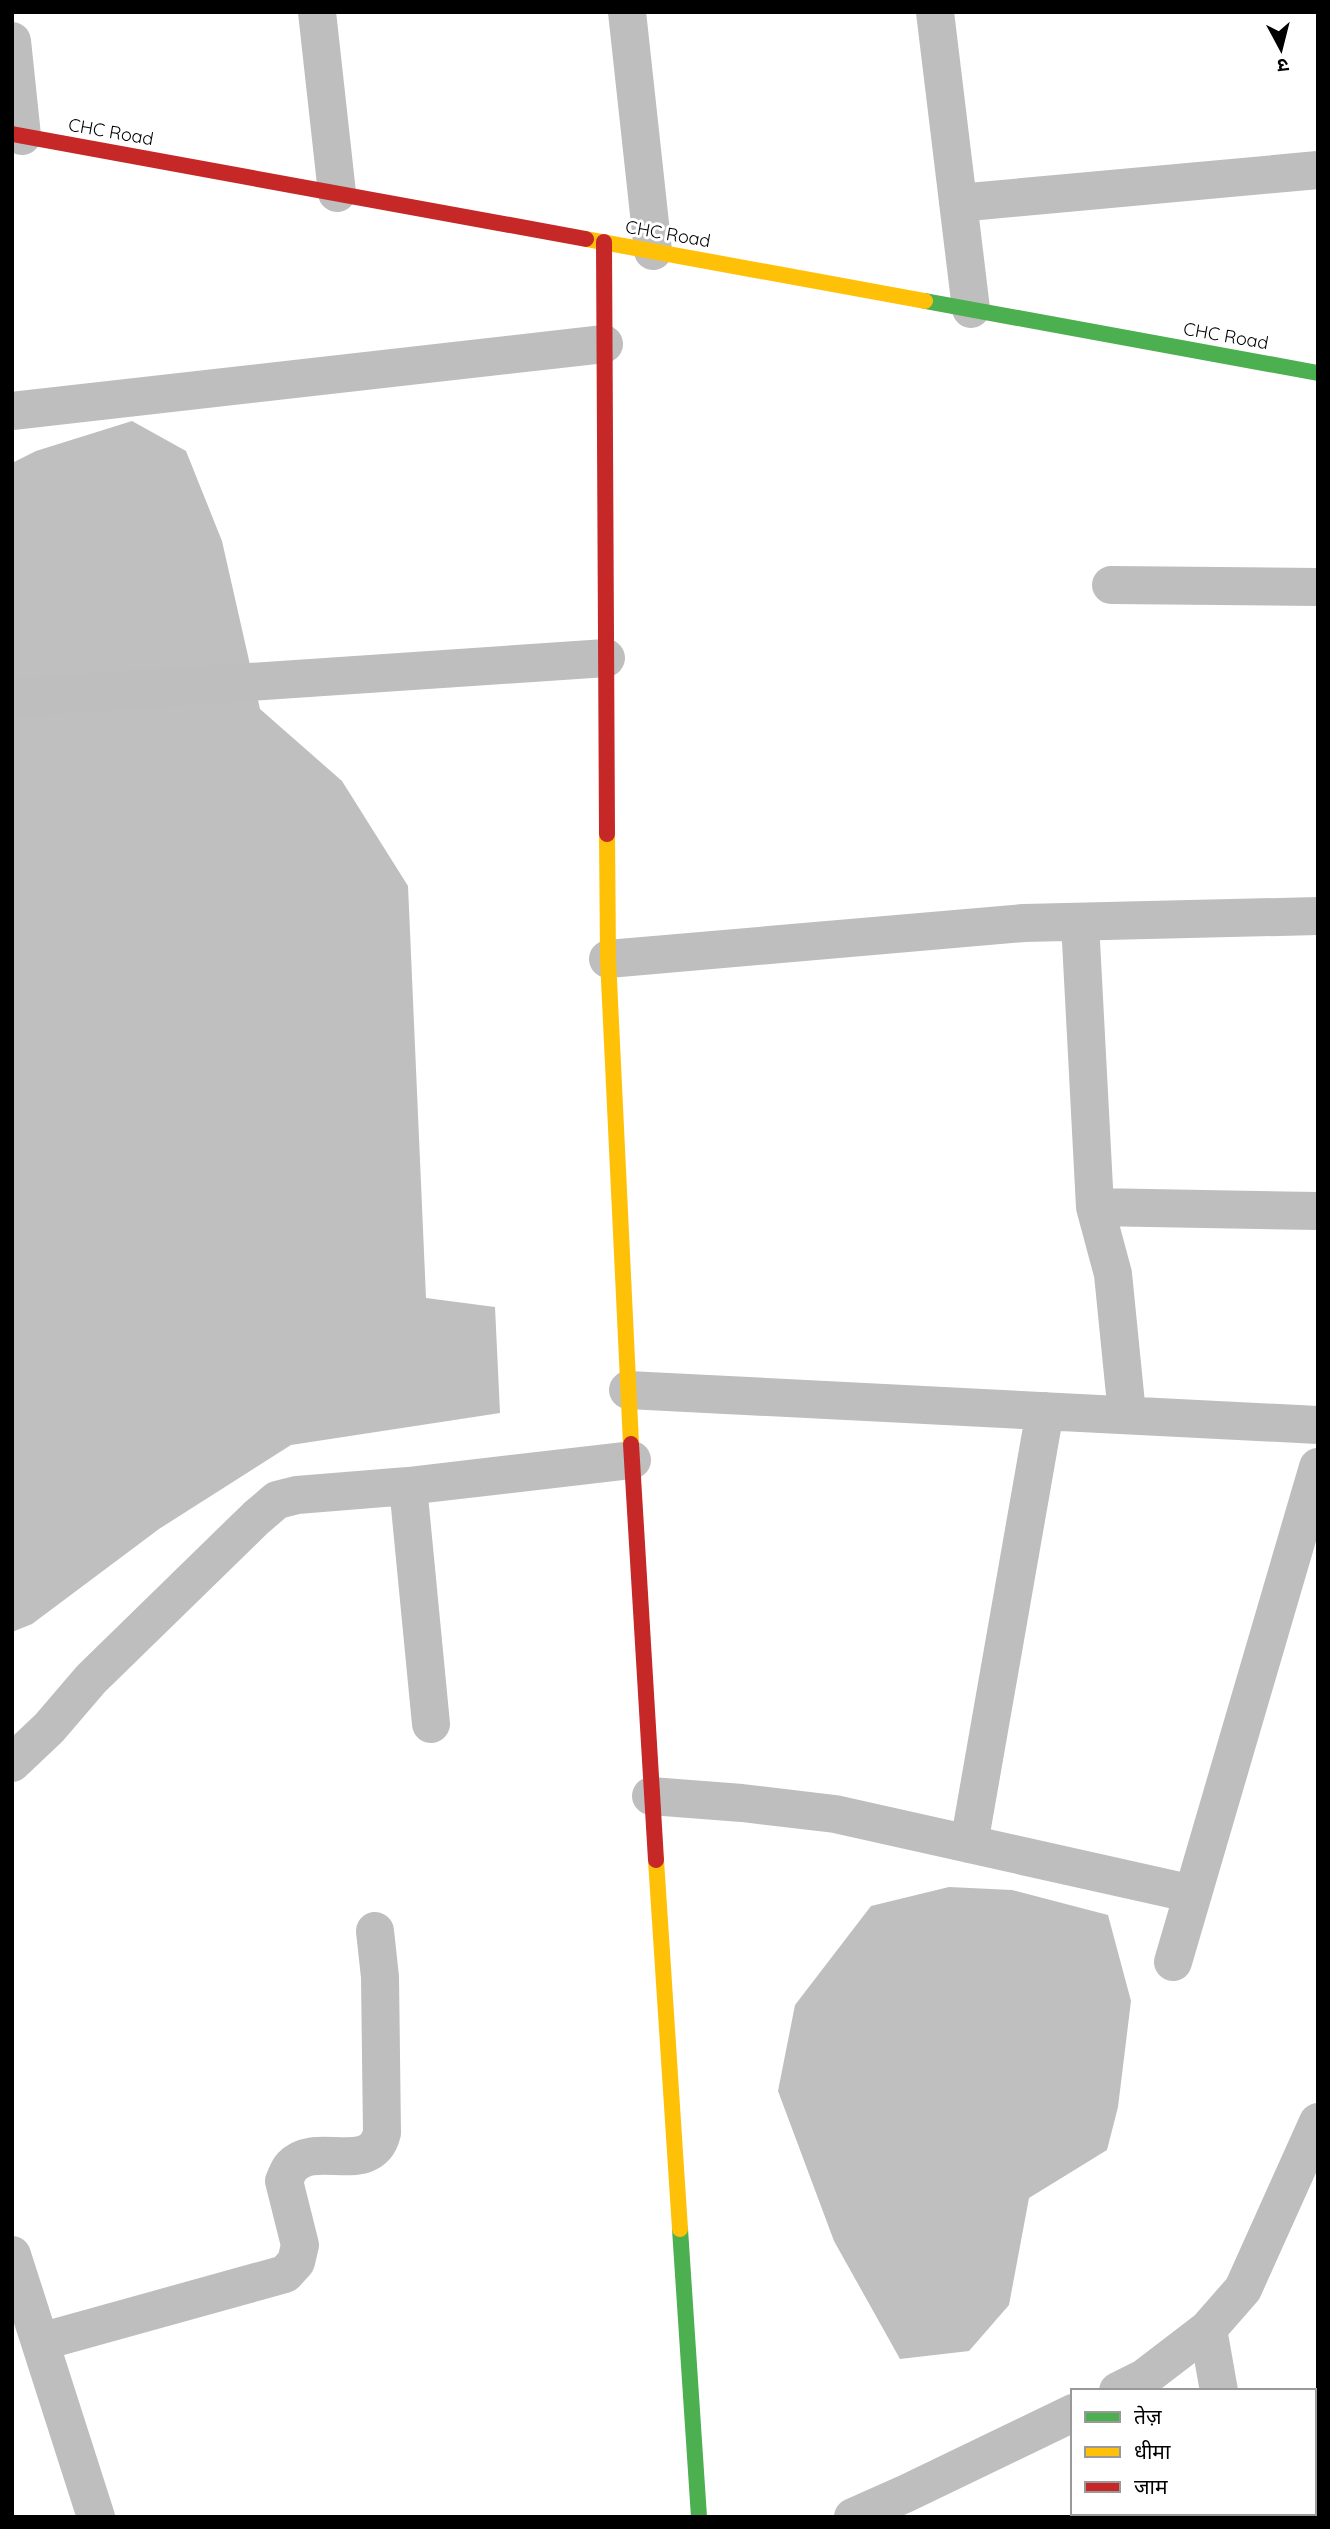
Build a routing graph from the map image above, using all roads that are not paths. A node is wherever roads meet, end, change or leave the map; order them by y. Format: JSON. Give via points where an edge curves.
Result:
{"nodes":[{"id":1,"x":317,"y":12,"type":"edge"},
{"id":2,"x":626,"y":12,"type":"edge"},
{"id":3,"x":935,"y":12,"type":"edge"},
{"id":4,"x":12,"y":41,"type":"edge"},
{"id":5,"x":17,"y":135,"type":"edge"},
{"id":6,"x":1318,"y":170,"type":"edge"},
{"id":7,"x":337,"y":193,"type":"junction"},
{"id":8,"x":958,"y":203,"type":"junction"},
{"id":9,"x":604,"y":242,"type":"junction"},
{"id":10,"x":653,"y":251,"type":"junction"},
{"id":11,"x":971,"y":309,"type":"junction"},
{"id":12,"x":604,"y":344,"type":"junction"},
{"id":13,"x":1318,"y":373,"type":"edge"},
{"id":14,"x":12,"y":411,"type":"edge"},
{"id":15,"x":1111,"y":585,"type":"dead end"},
{"id":16,"x":1318,"y":587,"type":"edge"},
{"id":17,"x":606,"y":658,"type":"junction"},
{"id":18,"x":12,"y":698,"type":"edge"},
{"id":19,"x":1318,"y":916,"type":"edge"},
{"id":20,"x":1080,"y":922,"type":"junction"},
{"id":21,"x":608,"y":959,"type":"junction"},
{"id":22,"x":1094,"y":1207,"type":"junction"},
{"id":23,"x":1318,"y":1211,"type":"edge"},
{"id":24,"x":628,"y":1390,"type":"junction"},
{"id":25,"x":1045,"y":1411,"type":"junction"},
{"id":26,"x":1127,"y":1415,"type":"junction"},
{"id":27,"x":1318,"y":1425,"type":"edge"},
{"id":28,"x":632,"y":1460,"type":"junction"},
{"id":29,"x":1318,"y":1466,"type":"edge"},
{"id":30,"x":408,"y":1486,"type":"junction"},
{"id":31,"x":431,"y":1724,"type":"dead end"},
{"id":32,"x":12,"y":1763,"type":"edge"},
{"id":33,"x":651,"y":1796,"type":"junction"},
{"id":34,"x":969,"y":1844,"type":"junction"},
{"id":35,"x":1193,"y":1894,"type":"junction"},
{"id":36,"x":374,"y":1931,"type":"dead end"},
{"id":37,"x":1173,"y":1962,"type":"dead end"},
{"id":38,"x":1318,"y":2122,"type":"edge"},
{"id":39,"x":12,"y":2255,"type":"edge"},
{"id":40,"x":1208,"y":2329,"type":"junction"},
{"id":41,"x":40,"y":2342,"type":"junction"},
{"id":42,"x":1122,"y":2389,"type":"edge"},
{"id":43,"x":1219,"y":2389,"type":"edge"},
{"id":44,"x":1071,"y":2414,"type":"edge"},
{"id":45,"x":96,"y":2517,"type":"edge"},
{"id":46,"x":699,"y":2517,"type":"edge"},
{"id":47,"x":853,"y":2517,"type":"edge"}],
"edges":[{"from":1,"to":7,"type":"street"},
{"from":2,"to":10,"type":"street"},
{"from":3,"to":8,"type":"street"},
{"from":4,"to":5,"type":"street"},
{"from":5,"to":7,"type":"street","name":"CHC Road"},
{"from":6,"to":8,"type":"street"},
{"from":7,"to":9,"type":"street","name":"CHC Road"},
{"from":8,"to":11,"type":"street"},
{"from":9,"to":10,"type":"street","name":"CHC Road"},
{"from":9,"to":12,"type":"street"},
{"from":10,"to":11,"type":"street","name":"CHC Road"},
{"from":11,"to":13,"type":"street","name":"CHC Road"},
{"from":12,"to":14,"type":"street"},
{"from":12,"to":17,"type":"street"},
{"from":15,"to":16,"type":"street"},
{"from":17,"to":18,"type":"street"},
{"from":17,"to":21,"type":"street"},
{"from":19,"to":20,"type":"street"},
{"from":20,"to":21,"type":"street"},
{"from":20,"to":22,"type":"street"},
{"from":21,"to":24,"type":"street"},
{"from":22,"to":23,"type":"street"},
{"from":22,"to":26,"type":"street","via":[[1113,1274]]},
{"from":24,"to":25,"type":"street"},
{"from":24,"to":28,"type":"street"},
{"from":25,"to":26,"type":"street"},
{"from":25,"to":34,"type":"street"},
{"from":26,"to":27,"type":"street"},
{"from":28,"to":30,"type":"street"},
{"from":28,"to":33,"type":"street"},
{"from":29,"to":35,"type":"street"},
{"from":30,"to":31,"type":"street"},
{"from":30,"to":32,"type":"street","via":[[276,1500],[91,1679]]},
{"from":33,"to":34,"type":"street","via":[[835,1814]]},
{"from":33,"to":46,"type":"street"},
{"from":34,"to":35,"type":"street"},
{"from":35,"to":37,"type":"street"},
{"from":36,"to":41,"type":"street","via":[[380,1977],[379,2146],[367,2154],[304,2158],[291,2167],[284,2181],[300,2245],[296,2262],[285,2274]]},
{"from":38,"to":40,"type":"street","via":[[1243,2289]]},
{"from":39,"to":41,"type":"street"},
{"from":40,"to":42,"type":"street","via":[[1144,2378]]},
{"from":40,"to":43,"type":"street"},
{"from":41,"to":45,"type":"street"},
{"from":44,"to":47,"type":"street"}]}
